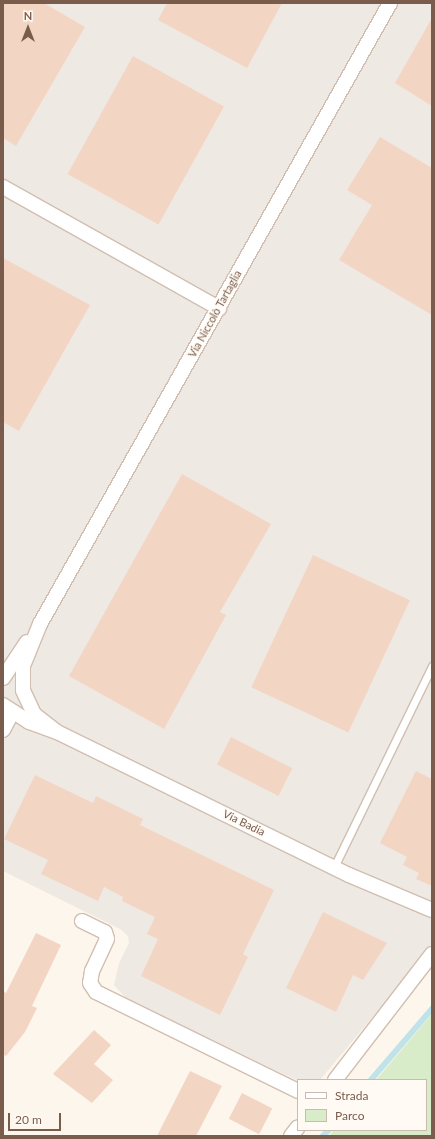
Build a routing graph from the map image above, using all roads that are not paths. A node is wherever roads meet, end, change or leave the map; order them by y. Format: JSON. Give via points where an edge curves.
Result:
{"nodes":[{"id":1,"x":390,"y":3,"type":"edge"},
{"id":2,"x":3,"y":187,"type":"edge"},
{"id":3,"x":219,"y":308,"type":"junction"},
{"id":4,"x":40,"y":624,"type":"junction"},
{"id":5,"x":432,"y":666,"type":"edge"},
{"id":6,"x":3,"y":678,"type":"edge"},
{"id":7,"x":23,"y":690,"type":"joint"},
{"id":8,"x":7,"y":709,"type":"edge"},
{"id":9,"x":3,"y":730,"type":"edge"},
{"id":10,"x":57,"y":732,"type":"junction"},
{"id":11,"x":334,"y":867,"type":"junction"},
{"id":12,"x":432,"y":910,"type":"edge"},
{"id":13,"x":82,"y":920,"type":"dead end"},
{"id":14,"x":432,"y":954,"type":"edge"},
{"id":15,"x":336,"y":1079,"type":"edge"},
{"id":16,"x":297,"y":1091,"type":"edge"}],
"edges":[{"from":1,"to":3,"type":"street","name":"Via Niccolò Tartaglia"},
{"from":2,"to":3,"type":"street"},
{"from":3,"to":4,"type":"street","name":"Via Niccolò Tartaglia"},
{"from":4,"to":6,"type":"street","name":"Via Niccolò Tartaglia"},
{"from":4,"to":7,"type":"street","name":"Via Niccolò Tartaglia","via":[[23,666]]},
{"from":5,"to":11,"type":"lane"},
{"from":7,"to":10,"type":"street","name":"Via Badia","via":[[34,714]]},
{"from":8,"to":9,"type":"street"},
{"from":8,"to":10,"type":"street","name":"Via Badia"},
{"from":10,"to":11,"type":"street","name":"Via Badia"},
{"from":11,"to":12,"type":"street","name":"Via Badia"},
{"from":13,"to":16,"type":"street","via":[[104,932],[107,939],[92,971],[90,983],[96,992]]},
{"from":14,"to":15,"type":"street"}]}
